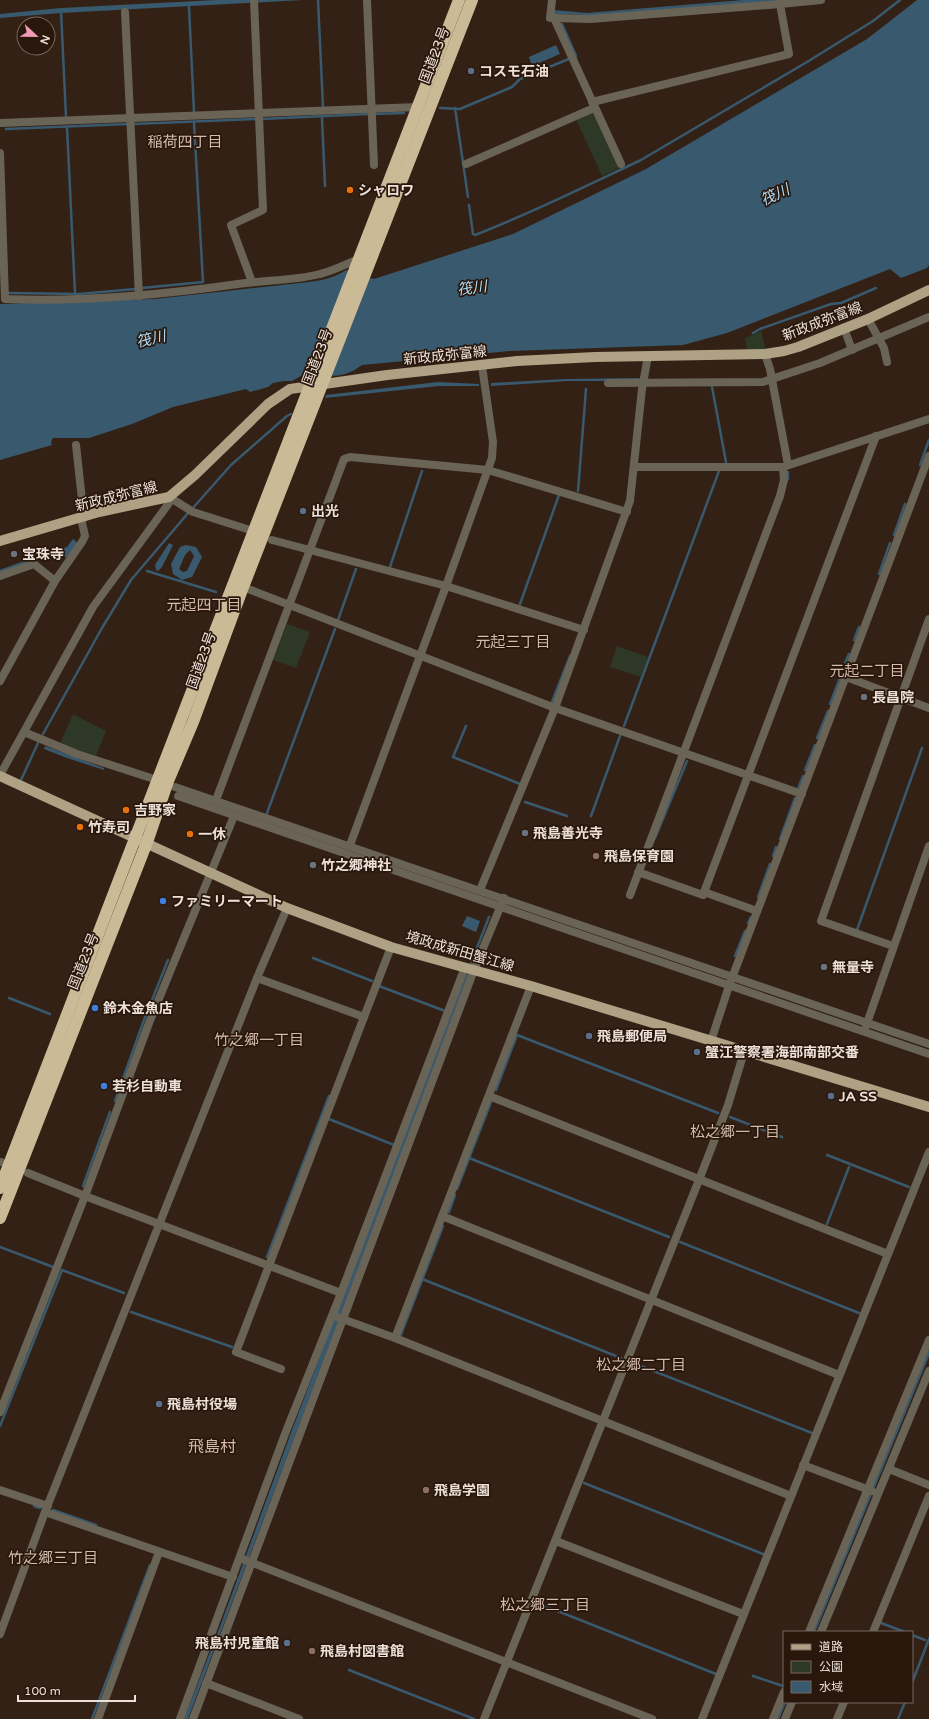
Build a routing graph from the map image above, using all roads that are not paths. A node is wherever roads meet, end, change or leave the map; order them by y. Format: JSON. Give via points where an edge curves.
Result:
{"nodes":[{"id":1,"x":367,"y":0,"type":"edge"},
{"id":2,"x":459,"y":0,"type":"edge"},
{"id":3,"x":472,"y":0,"type":"edge"},
{"id":4,"x":552,"y":0,"type":"edge"},
{"id":5,"x":821,"y":0,"type":"edge"},
{"id":6,"x":254,"y":2,"type":"edge"},
{"id":7,"x":780,"y":4,"type":"junction"},
{"id":8,"x":125,"y":12,"type":"dead end"},
{"id":9,"x":554,"y":18,"type":"junction"},
{"id":10,"x":593,"y":105,"type":"junction"},
{"id":11,"x":418,"y":107,"type":"junction"},
{"id":12,"x":371,"y":109,"type":"junction"},
{"id":13,"x":259,"y":113,"type":"junction"},
{"id":14,"x":131,"y":119,"type":"junction"},
{"id":15,"x":0,"y":123,"type":"edge"},
{"id":16,"x":0,"y":153,"type":"edge"},
{"id":17,"x":466,"y":164,"type":"dead end"},
{"id":18,"x":621,"y":164,"type":"dead end"},
{"id":19,"x":374,"y":165,"type":"dead end"},
{"id":20,"x":361,"y":265,"type":"junction"},
{"id":21,"x":252,"y":282,"type":"junction"},
{"id":22,"x":929,"y":290,"type":"edge"},
{"id":23,"x":139,"y":296,"type":"junction"},
{"id":24,"x":929,"y":317,"type":"edge"},
{"id":25,"x":868,"y":319,"type":"junction"},
{"id":26,"x":844,"y":328,"type":"junction"},
{"id":27,"x":878,"y":339,"type":"junction"},
{"id":28,"x":852,"y":350,"type":"junction"},
{"id":29,"x":765,"y":354,"type":"junction"},
{"id":30,"x":648,"y":356,"type":"junction"},
{"id":31,"x":887,"y":362,"type":"dead end"},
{"id":32,"x":482,"y":366,"type":"junction"},
{"id":33,"x":772,"y":380,"type":"junction"},
{"id":34,"x":318,"y":383,"type":"junction"},
{"id":35,"x":608,"y":383,"type":"dead end"},
{"id":36,"x":644,"y":383,"type":"junction"},
{"id":37,"x":929,"y":419,"type":"edge"},
{"id":38,"x":876,"y":436,"type":"junction"},
{"id":39,"x":76,"y":445,"type":"dead end"},
{"id":40,"x":929,"y":456,"type":"edge"},
{"id":41,"x":786,"y":466,"type":"junction"},
{"id":42,"x":635,"y":467,"type":"junction"},
{"id":43,"x":488,"y":470,"type":"junction"},
{"id":44,"x":169,"y":497,"type":"junction"},
{"id":45,"x":627,"y":512,"type":"junction"},
{"id":46,"x":82,"y":518,"type":"junction"},
{"id":47,"x":247,"y":529,"type":"dead end"},
{"id":48,"x":272,"y":540,"type":"dead end"},
{"id":49,"x":0,"y":541,"type":"edge"},
{"id":50,"x":309,"y":551,"type":"junction"},
{"id":51,"x":0,"y":576,"type":"edge"},
{"id":52,"x":55,"y":581,"type":"junction"},
{"id":53,"x":446,"y":586,"type":"junction"},
{"id":54,"x":244,"y":587,"type":"junction"},
{"id":55,"x":289,"y":606,"type":"junction"},
{"id":56,"x":929,"y":619,"type":"edge"},
{"id":57,"x":584,"y":630,"type":"junction"},
{"id":58,"x":420,"y":657,"type":"junction"},
{"id":59,"x":846,"y":677,"type":"junction"},
{"id":60,"x":0,"y":682,"type":"edge"},
{"id":61,"x":901,"y":697,"type":"junction"},
{"id":62,"x":555,"y":708,"type":"junction"},
{"id":63,"x":929,"y":708,"type":"edge"},
{"id":64,"x":24,"y":732,"type":"junction"},
{"id":65,"x":683,"y":753,"type":"junction"},
{"id":66,"x":0,"y":776,"type":"edge"},
{"id":67,"x":748,"y":776,"type":"junction"},
{"id":68,"x":151,"y":778,"type":"dead end"},
{"id":69,"x":175,"y":787,"type":"dead end"},
{"id":70,"x":802,"y":794,"type":"junction"},
{"id":71,"x":178,"y":796,"type":"dead end"},
{"id":72,"x":216,"y":800,"type":"junction"},
{"id":73,"x":234,"y":816,"type":"junction"},
{"id":74,"x":135,"y":837,"type":"junction"},
{"id":75,"x":147,"y":842,"type":"junction"},
{"id":76,"x":350,"y":845,"type":"junction"},
{"id":77,"x":929,"y":846,"type":"edge"},
{"id":78,"x":638,"y":872,"type":"junction"},
{"id":79,"x":211,"y":873,"type":"junction"},
{"id":80,"x":480,"y":890,"type":"junction"},
{"id":81,"x":704,"y":892,"type":"junction"},
{"id":82,"x":630,"y":895,"type":"dead end"},
{"id":83,"x":504,"y":898,"type":"junction"},
{"id":84,"x":287,"y":908,"type":"junction"},
{"id":85,"x":500,"y":908,"type":"junction"},
{"id":86,"x":757,"y":911,"type":"junction"},
{"id":87,"x":893,"y":946,"type":"junction"},
{"id":88,"x":391,"y":947,"type":"junction"},
{"id":89,"x":469,"y":969,"type":"junction"},
{"id":90,"x":732,"y":977,"type":"junction"},
{"id":91,"x":257,"y":978,"type":"junction"},
{"id":92,"x":531,"y":986,"type":"junction"},
{"id":93,"x":729,"y":986,"type":"junction"},
{"id":94,"x":364,"y":1017,"type":"junction"},
{"id":95,"x":867,"y":1022,"type":"junction"},
{"id":96,"x":864,"y":1032,"type":"junction"},
{"id":97,"x":711,"y":1041,"type":"junction"},
{"id":98,"x":929,"y":1044,"type":"edge"},
{"id":99,"x":744,"y":1052,"type":"junction"},
{"id":100,"x":929,"y":1054,"type":"edge"},
{"id":101,"x":489,"y":1096,"type":"junction"},
{"id":102,"x":929,"y":1107,"type":"edge"},
{"id":103,"x":929,"y":1152,"type":"edge"},
{"id":104,"x":28,"y":1173,"type":"dead end"},
{"id":105,"x":699,"y":1180,"type":"junction"},
{"id":106,"x":0,"y":1188,"type":"edge"},
{"id":107,"x":85,"y":1196,"type":"junction"},
{"id":108,"x":442,"y":1216,"type":"junction"},
{"id":109,"x":0,"y":1218,"type":"edge"},
{"id":110,"x":159,"y":1224,"type":"junction"},
{"id":111,"x":888,"y":1254,"type":"junction"},
{"id":112,"x":270,"y":1265,"type":"junction"},
{"id":113,"x":341,"y":1293,"type":"junction"},
{"id":114,"x":652,"y":1300,"type":"junction"},
{"id":115,"x":332,"y":1316,"type":"junction"},
{"id":116,"x":342,"y":1319,"type":"junction"},
{"id":117,"x":395,"y":1338,"type":"junction"},
{"id":118,"x":929,"y":1340,"type":"edge"},
{"id":119,"x":281,"y":1369,"type":"dead end"},
{"id":120,"x":929,"y":1371,"type":"edge"},
{"id":121,"x":839,"y":1375,"type":"junction"},
{"id":122,"x":0,"y":1412,"type":"edge"},
{"id":123,"x":604,"y":1422,"type":"junction"},
{"id":124,"x":285,"y":1434,"type":"junction"},
{"id":125,"x":297,"y":1438,"type":"junction"},
{"id":126,"x":803,"y":1465,"type":"junction"},
{"id":127,"x":889,"y":1469,"type":"junction"},
{"id":128,"x":929,"y":1485,"type":"edge"},
{"id":129,"x":0,"y":1490,"type":"edge"},
{"id":130,"x":872,"y":1492,"type":"junction"},
{"id":131,"x":791,"y":1496,"type":"junction"},
{"id":132,"x":929,"y":1496,"type":"edge"},
{"id":133,"x":47,"y":1509,"type":"junction"},
{"id":134,"x":556,"y":1541,"type":"junction"},
{"id":135,"x":160,"y":1552,"type":"junction"},
{"id":136,"x":240,"y":1558,"type":"junction"},
{"id":137,"x":252,"y":1562,"type":"junction"},
{"id":138,"x":233,"y":1577,"type":"junction"},
{"id":139,"x":743,"y":1614,"type":"junction"},
{"id":140,"x":809,"y":1631,"type":"edge"},
{"id":141,"x":821,"y":1631,"type":"edge"},
{"id":142,"x":873,"y":1631,"type":"edge"},
{"id":143,"x":0,"y":1634,"type":"edge"},
{"id":144,"x":506,"y":1662,"type":"junction"},
{"id":145,"x":206,"y":1683,"type":"junction"},
{"id":146,"x":783,"y":1694,"type":"edge"},
{"id":147,"x":792,"y":1703,"type":"edge"},
{"id":148,"x":844,"y":1703,"type":"edge"},
{"id":149,"x":98,"y":1719,"type":"edge"},
{"id":150,"x":180,"y":1719,"type":"edge"},
{"id":151,"x":192,"y":1719,"type":"edge"},
{"id":152,"x":299,"y":1719,"type":"edge"},
{"id":153,"x":484,"y":1719,"type":"edge"},
{"id":154,"x":652,"y":1719,"type":"edge"},
{"id":155,"x":702,"y":1719,"type":"edge"},
{"id":156,"x":773,"y":1719,"type":"edge"},
{"id":157,"x":785,"y":1719,"type":"edge"},
{"id":158,"x":837,"y":1719,"type":"edge"}],
"edges":[{"from":1,"to":12,"type":"street"},
{"from":2,"to":11,"type":"highway","name":"国道23号"},
{"from":3,"to":20,"type":"highway","name":"国道23号"},
{"from":4,"to":9,"type":"street","via":[[550,18]]},
{"from":5,"to":7,"type":"street"},
{"from":6,"to":13,"type":"street"},
{"from":7,"to":9,"type":"street","via":[[590,19]]},
{"from":7,"to":10,"type":"street","via":[[789,54]]},
{"from":8,"to":14,"type":"street"},
{"from":9,"to":10,"type":"street"},
{"from":10,"to":17,"type":"street"},
{"from":10,"to":18,"type":"street"},
{"from":11,"to":12,"type":"street"},
{"from":11,"to":20,"type":"highway","name":"国道23号"},
{"from":12,"to":13,"type":"street"},
{"from":12,"to":19,"type":"street"},
{"from":13,"to":14,"type":"street"},
{"from":13,"to":21,"type":"street","via":[[263,210],[231,225]]},
{"from":14,"to":15,"type":"street"},
{"from":14,"to":23,"type":"street"},
{"from":16,"to":23,"type":"street","via":[[5,299]]},
{"from":20,"to":21,"type":"street","via":[[290,280]]},
{"from":20,"to":34,"type":"highway","name":"国道23号"},
{"from":21,"to":23,"type":"street"},
{"from":22,"to":25,"type":"main road","name":"新政成弥富線"},
{"from":24,"to":27,"type":"street"},
{"from":25,"to":26,"type":"main road","name":"新政成弥富線"},
{"from":25,"to":27,"type":"street"},
{"from":26,"to":28,"type":"street"},
{"from":26,"to":29,"type":"main road","name":"新政成弥富線","via":[[798,347]]},
{"from":27,"to":28,"type":"street"},
{"from":27,"to":31,"type":"street","via":[[884,348]]},
{"from":28,"to":33,"type":"street"},
{"from":29,"to":30,"type":"main road","name":"新政成弥富線"},
{"from":29,"to":33,"type":"street"},
{"from":30,"to":32,"type":"main road","name":"新政成弥富線","via":[[531,360]]},
{"from":30,"to":36,"type":"street"},
{"from":32,"to":34,"type":"main road","name":"新政成弥富線"},
{"from":32,"to":43,"type":"street","via":[[493,442]]},
{"from":33,"to":36,"type":"street"},
{"from":33,"to":41,"type":"street"},
{"from":34,"to":44,"type":"main road","name":"新政成弥富線","via":[[290,389],[268,404]]},
{"from":34,"to":54,"type":"highway","name":"国道23号"},
{"from":34,"to":74,"type":"highway","name":"国道23号"},
{"from":35,"to":36,"type":"street"},
{"from":36,"to":42,"type":"street"},
{"from":37,"to":38,"type":"street"},
{"from":38,"to":41,"type":"street"},
{"from":38,"to":67,"type":"street"},
{"from":39,"to":46,"type":"street"},
{"from":40,"to":59,"type":"street"},
{"from":41,"to":42,"type":"street"},
{"from":41,"to":65,"type":"street","via":[[780,496]]},
{"from":42,"to":45,"type":"street"},
{"from":43,"to":45,"type":"street"},
{"from":43,"to":50,"type":"street","via":[[350,457],[344,459]]},
{"from":43,"to":53,"type":"street"},
{"from":44,"to":46,"type":"main road","name":"新政成弥富線"},
{"from":44,"to":47,"type":"street","via":[[190,510]]},
{"from":44,"to":64,"type":"street","via":[[170,503],[93,608]]},
{"from":45,"to":57,"type":"street"},
{"from":46,"to":49,"type":"main road","name":"新政成弥富線"},
{"from":46,"to":52,"type":"street","via":[[85,536]]},
{"from":48,"to":50,"type":"street"},
{"from":50,"to":53,"type":"street"},
{"from":50,"to":55,"type":"street"},
{"from":51,"to":52,"type":"street","via":[[34,564]]},
{"from":52,"to":60,"type":"street"},
{"from":53,"to":57,"type":"street"},
{"from":53,"to":58,"type":"street"},
{"from":54,"to":55,"type":"street"},
{"from":54,"to":75,"type":"highway","name":"国道23号","via":[[168,781]]},
{"from":55,"to":58,"type":"street"},
{"from":55,"to":72,"type":"street"},
{"from":56,"to":61,"type":"street"},
{"from":57,"to":62,"type":"street"},
{"from":58,"to":62,"type":"street"},
{"from":58,"to":76,"type":"street"},
{"from":59,"to":61,"type":"street"},
{"from":59,"to":70,"type":"street"},
{"from":61,"to":63,"type":"street"},
{"from":61,"to":87,"type":"street","via":[[821,921]]},
{"from":62,"to":65,"type":"street"},
{"from":62,"to":80,"type":"street"},
{"from":64,"to":66,"type":"street"},
{"from":64,"to":68,"type":"street","via":[[77,754]]},
{"from":65,"to":67,"type":"street"},
{"from":65,"to":78,"type":"street"},
{"from":66,"to":74,"type":"main road","name":"境政成新田蟹江線"},
{"from":67,"to":70,"type":"street"},
{"from":67,"to":81,"type":"street"},
{"from":69,"to":72,"type":"street"},
{"from":70,"to":86,"type":"street"},
{"from":71,"to":73,"type":"street"},
{"from":72,"to":76,"type":"street"},
{"from":73,"to":79,"type":"street"},
{"from":73,"to":85,"type":"street"},
{"from":74,"to":75,"type":"main road","name":"境政成新田蟹江線"},
{"from":74,"to":106,"type":"highway","name":"国道23号"},
{"from":75,"to":79,"type":"main road","name":"境政成新田蟹江線"},
{"from":75,"to":109,"type":"highway","name":"国道23号"},
{"from":76,"to":80,"type":"street"},
{"from":77,"to":87,"type":"street"},
{"from":78,"to":81,"type":"street","via":[[703,895]]},
{"from":78,"to":82,"type":"street"},
{"from":79,"to":84,"type":"main road","name":"境政成新田蟹江線"},
{"from":79,"to":107,"type":"street","via":[[149,1022]]},
{"from":80,"to":83,"type":"street"},
{"from":81,"to":86,"type":"street"},
{"from":83,"to":85,"type":"street"},
{"from":83,"to":90,"type":"street"},
{"from":84,"to":88,"type":"main road","name":"境政成新田蟹江線"},
{"from":84,"to":91,"type":"street"},
{"from":85,"to":89,"type":"street"},
{"from":85,"to":93,"type":"street"},
{"from":86,"to":90,"type":"street"},
{"from":87,"to":95,"type":"street"},
{"from":88,"to":89,"type":"main road","name":"境政成新田蟹江線"},
{"from":88,"to":94,"type":"street"},
{"from":89,"to":92,"type":"main road","name":"境政成新田蟹江線"},
{"from":89,"to":113,"type":"street"},
{"from":89,"to":116,"type":"street"},
{"from":90,"to":93,"type":"street"},
{"from":90,"to":95,"type":"street"},
{"from":91,"to":94,"type":"street"},
{"from":91,"to":110,"type":"street"},
{"from":92,"to":97,"type":"main road","name":"境政成新田蟹江線"},
{"from":92,"to":101,"type":"street"},
{"from":93,"to":96,"type":"street"},
{"from":93,"to":97,"type":"street"},
{"from":94,"to":112,"type":"street"},
{"from":95,"to":96,"type":"street"},
{"from":95,"to":98,"type":"street"},
{"from":96,"to":100,"type":"street"},
{"from":97,"to":99,"type":"main road","name":"境政成新田蟹江線"},
{"from":99,"to":102,"type":"main road","name":"境政成新田蟹江線"},
{"from":99,"to":105,"type":"street","via":[[728,1105]]},
{"from":101,"to":105,"type":"street"},
{"from":101,"to":108,"type":"street"},
{"from":103,"to":111,"type":"street"},
{"from":104,"to":107,"type":"street"},
{"from":105,"to":111,"type":"street"},
{"from":105,"to":114,"type":"street"},
{"from":107,"to":110,"type":"street"},
{"from":107,"to":122,"type":"street"},
{"from":108,"to":114,"type":"street"},
{"from":108,"to":117,"type":"street"},
{"from":110,"to":112,"type":"street"},
{"from":110,"to":133,"type":"street"},
{"from":111,"to":121,"type":"street"},
{"from":112,"to":113,"type":"street"},
{"from":112,"to":119,"type":"street","via":[[236,1352]]},
{"from":113,"to":115,"type":"street"},
{"from":114,"to":121,"type":"street"},
{"from":114,"to":123,"type":"street"},
{"from":115,"to":116,"type":"street"},
{"from":115,"to":124,"type":"street"},
{"from":116,"to":117,"type":"street"},
{"from":116,"to":125,"type":"street"},
{"from":117,"to":123,"type":"street"},
{"from":118,"to":130,"type":"street"},
{"from":120,"to":127,"type":"street"},
{"from":121,"to":126,"type":"street"},
{"from":123,"to":131,"type":"street"},
{"from":123,"to":134,"type":"street"},
{"from":124,"to":125,"type":"street"},
{"from":124,"to":136,"type":"street"},
{"from":125,"to":137,"type":"street"},
{"from":126,"to":130,"type":"street"},
{"from":126,"to":131,"type":"street"},
{"from":127,"to":128,"type":"street"},
{"from":127,"to":130,"type":"street"},
{"from":129,"to":133,"type":"street"},
{"from":130,"to":140,"type":"street"},
{"from":130,"to":141,"type":"street"},
{"from":131,"to":139,"type":"street"},
{"from":132,"to":142,"type":"street"},
{"from":133,"to":135,"type":"street"},
{"from":133,"to":143,"type":"street"},
{"from":134,"to":139,"type":"street"},
{"from":134,"to":144,"type":"street"},
{"from":135,"to":138,"type":"street"},
{"from":135,"to":149,"type":"street"},
{"from":136,"to":137,"type":"street"},
{"from":136,"to":138,"type":"street"},
{"from":137,"to":144,"type":"street"},
{"from":137,"to":145,"type":"street"},
{"from":138,"to":150,"type":"street"},
{"from":139,"to":155,"type":"street"},
{"from":144,"to":153,"type":"street"},
{"from":144,"to":154,"type":"street"},
{"from":145,"to":151,"type":"street"},
{"from":145,"to":152,"type":"street"},
{"from":146,"to":156,"type":"street"},
{"from":147,"to":157,"type":"street"},
{"from":148,"to":158,"type":"street"}]}
